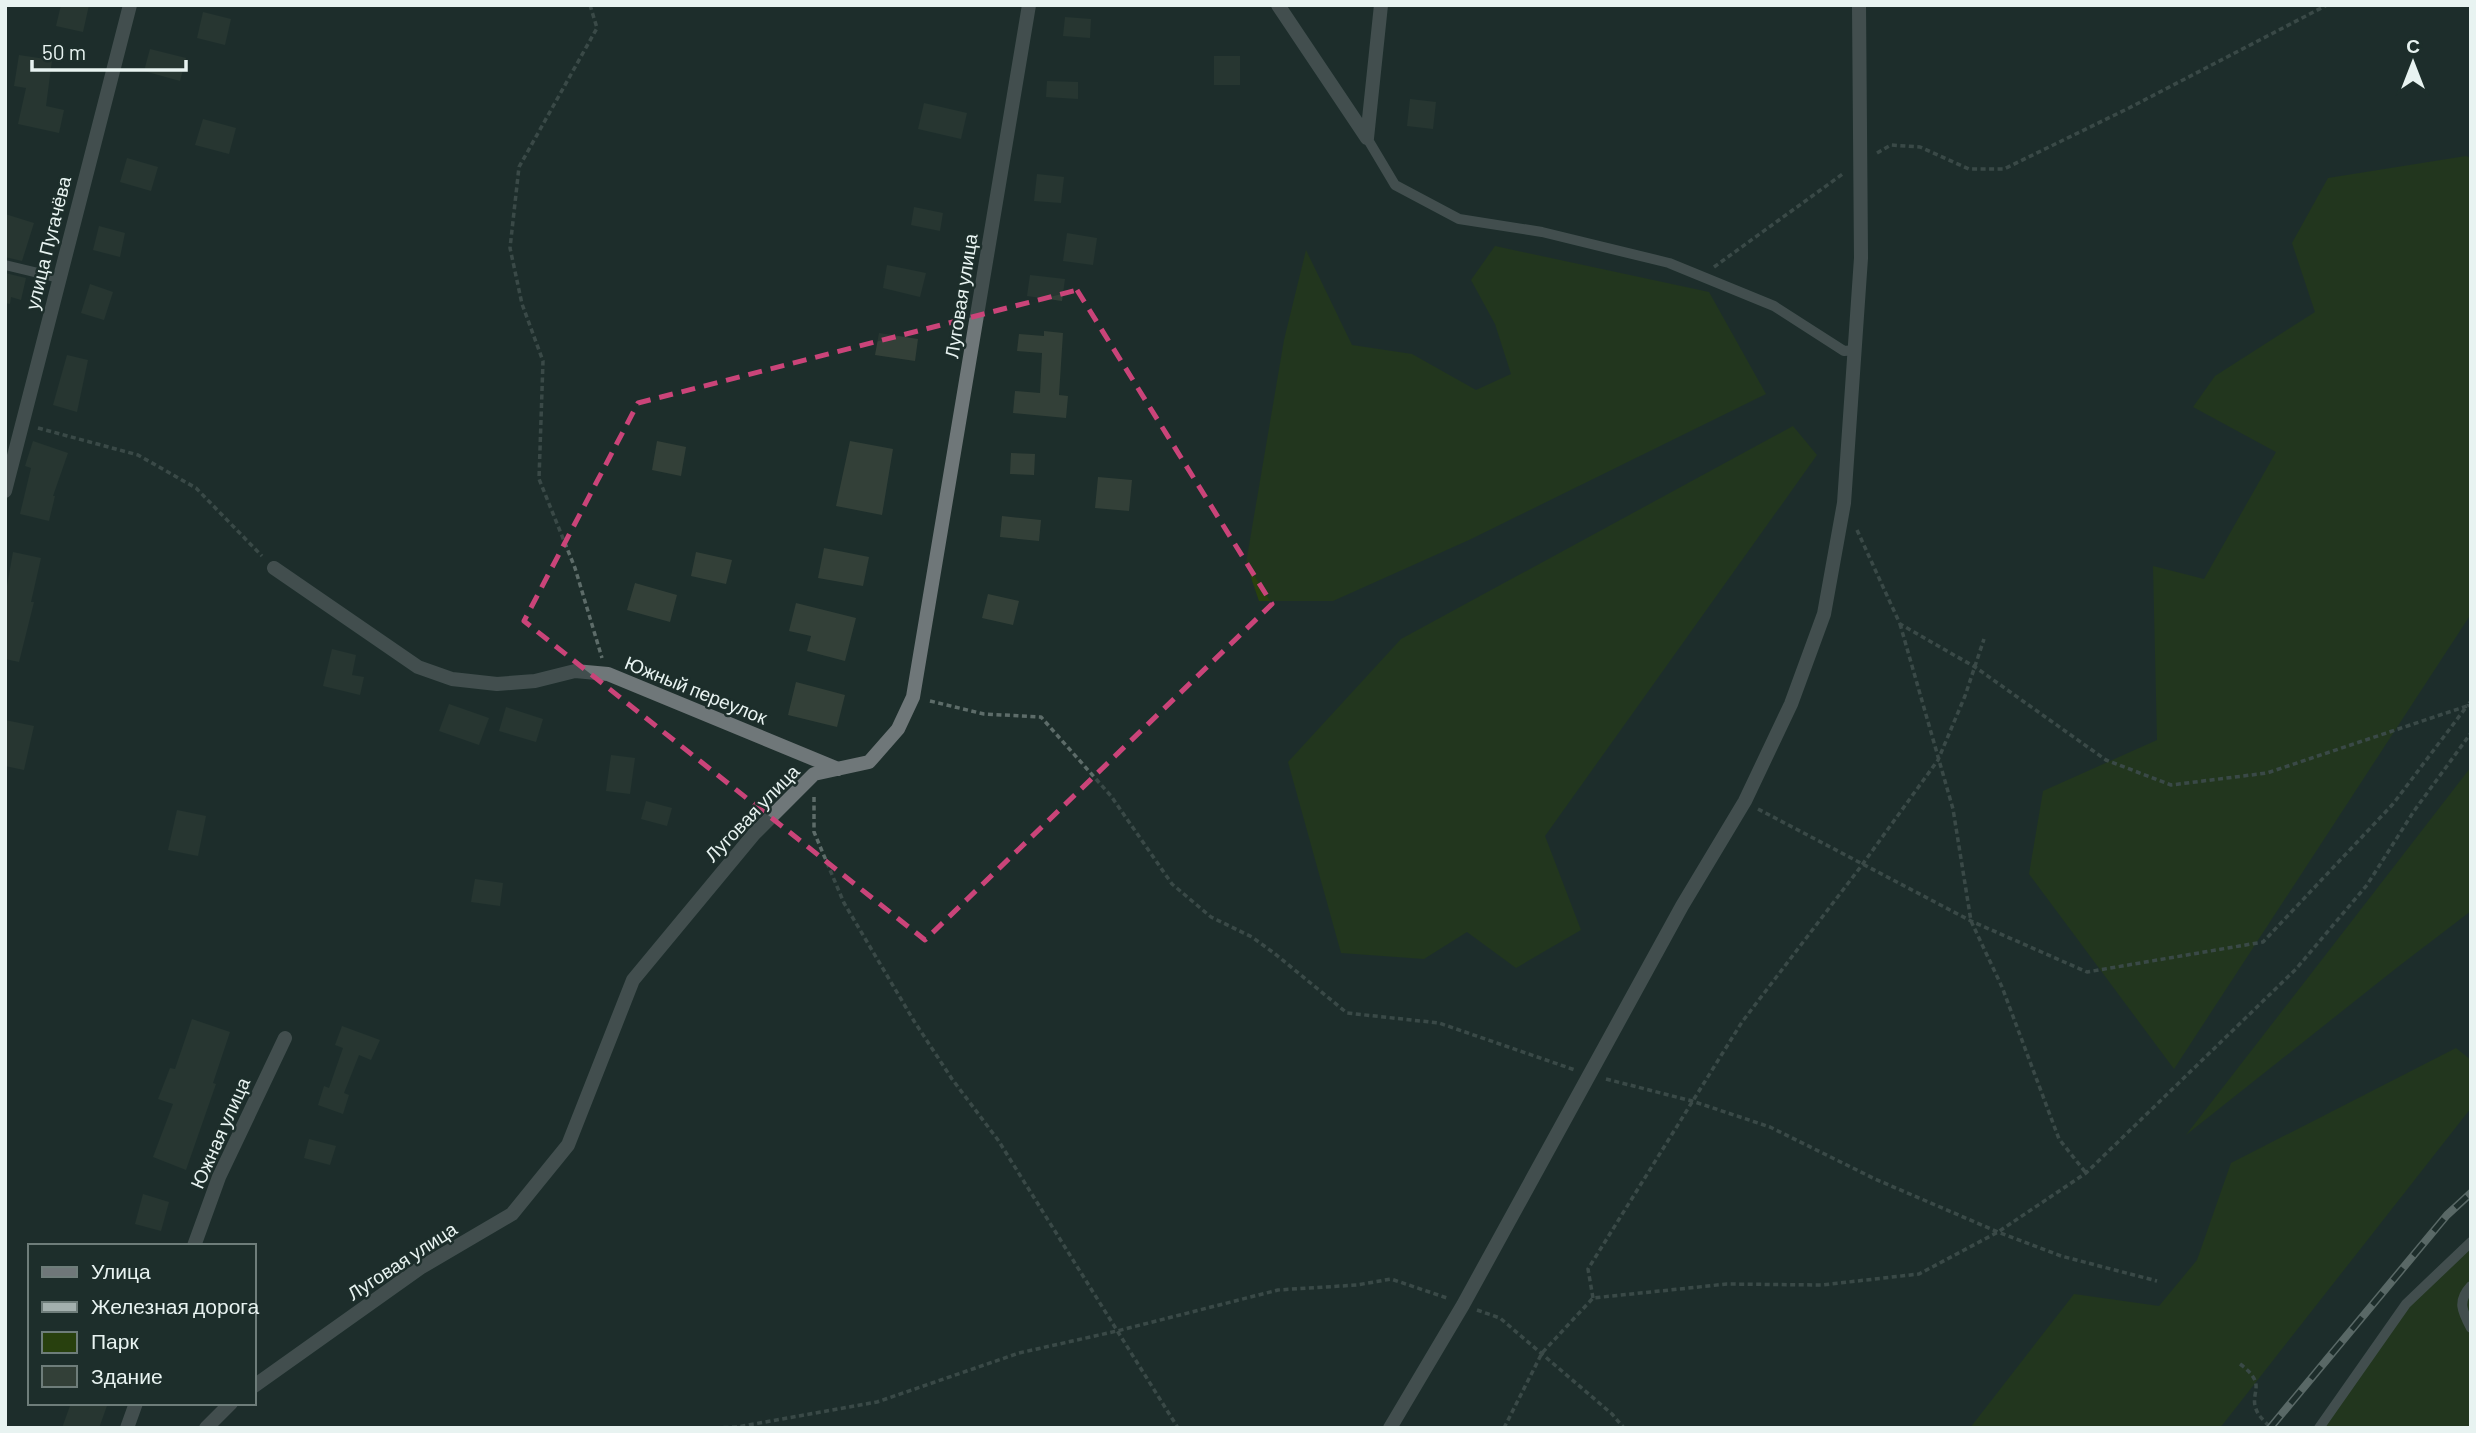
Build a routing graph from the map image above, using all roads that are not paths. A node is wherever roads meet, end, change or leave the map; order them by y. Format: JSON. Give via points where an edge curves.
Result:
{"nodes":[{"id":1,"x":130,"y":5,"type":"edge"},
{"id":2,"x":1029,"y":5,"type":"edge"},
{"id":3,"x":1278,"y":5,"type":"edge"},
{"id":4,"x":1381,"y":5,"type":"edge"},
{"id":5,"x":1859,"y":5,"type":"edge"},
{"id":6,"x":1367,"y":138,"type":"junction"},
{"id":7,"x":5,"y":265,"type":"edge"},
{"id":8,"x":59,"y":278,"type":"junction"},
{"id":9,"x":1855,"y":350,"type":"junction"},
{"id":10,"x":5,"y":491,"type":"edge"},
{"id":11,"x":274,"y":568,"type":"road end"},
{"id":12,"x":838,"y":769,"type":"junction"},
{"id":13,"x":285,"y":1038,"type":"dead end"},
{"id":14,"x":2471,"y":1242,"type":"edge"},
{"id":15,"x":195,"y":1244,"type":"edge"},
{"id":16,"x":2471,"y":1252,"type":"edge"},
{"id":17,"x":2448,"y":1262,"type":"junction"},
{"id":18,"x":2471,"y":1286,"type":"edge"},
{"id":19,"x":2471,"y":1328,"type":"edge"},
{"id":20,"x":256,"y":1385,"type":"edge"},
{"id":21,"x":135,"y":1405,"type":"edge"},
{"id":22,"x":229,"y":1405,"type":"edge"},
{"id":23,"x":127,"y":1428,"type":"edge"},
{"id":24,"x":206,"y":1428,"type":"edge"},
{"id":25,"x":1390,"y":1428,"type":"edge"},
{"id":26,"x":2319,"y":1428,"type":"edge"}],
"edges":[{"from":1,"to":8,"type":"street","name":"улица Пугачёва"},
{"from":2,"to":12,"type":"street","name":"Луговая улица","via":[[913,697],[898,729],[869,762]]},
{"from":3,"to":6,"type":"street"},
{"from":4,"to":6,"type":"street"},
{"from":5,"to":9,"type":"street","via":[[1861,258]]},
{"from":6,"to":9,"type":"lane","via":[[1395,185],[1459,219],[1555,235],[1669,263],[1774,306],[1844,351]]},
{"from":7,"to":8,"type":"lane"},
{"from":8,"to":10,"type":"street","name":"улица Пугачёва"},
{"from":9,"to":25,"type":"street","via":[[1844,503],[1824,614],[1791,704],[1745,801]]},
{"from":11,"to":12,"type":"street","name":"Южный переулок","via":[[418,667],[452,679],[497,684],[575,671],[608,674]]},
{"from":12,"to":20,"type":"street","name":"Луговая улица","via":[[814,774],[754,834],[633,980],[568,1145],[512,1214],[420,1268]]},
{"from":13,"to":15,"type":"street","name":"Южная улица","via":[[219,1177]]},
{"from":14,"to":17,"type":"lane"},
{"from":16,"to":17,"type":"lane"},
{"from":17,"to":26,"type":"lane","via":[[2406,1304]]},
{"from":18,"to":19,"type":"lane","via":[[2463,1295],[2461,1310]]},
{"from":21,"to":23,"type":"street"},
{"from":22,"to":24,"type":"street"}]}
